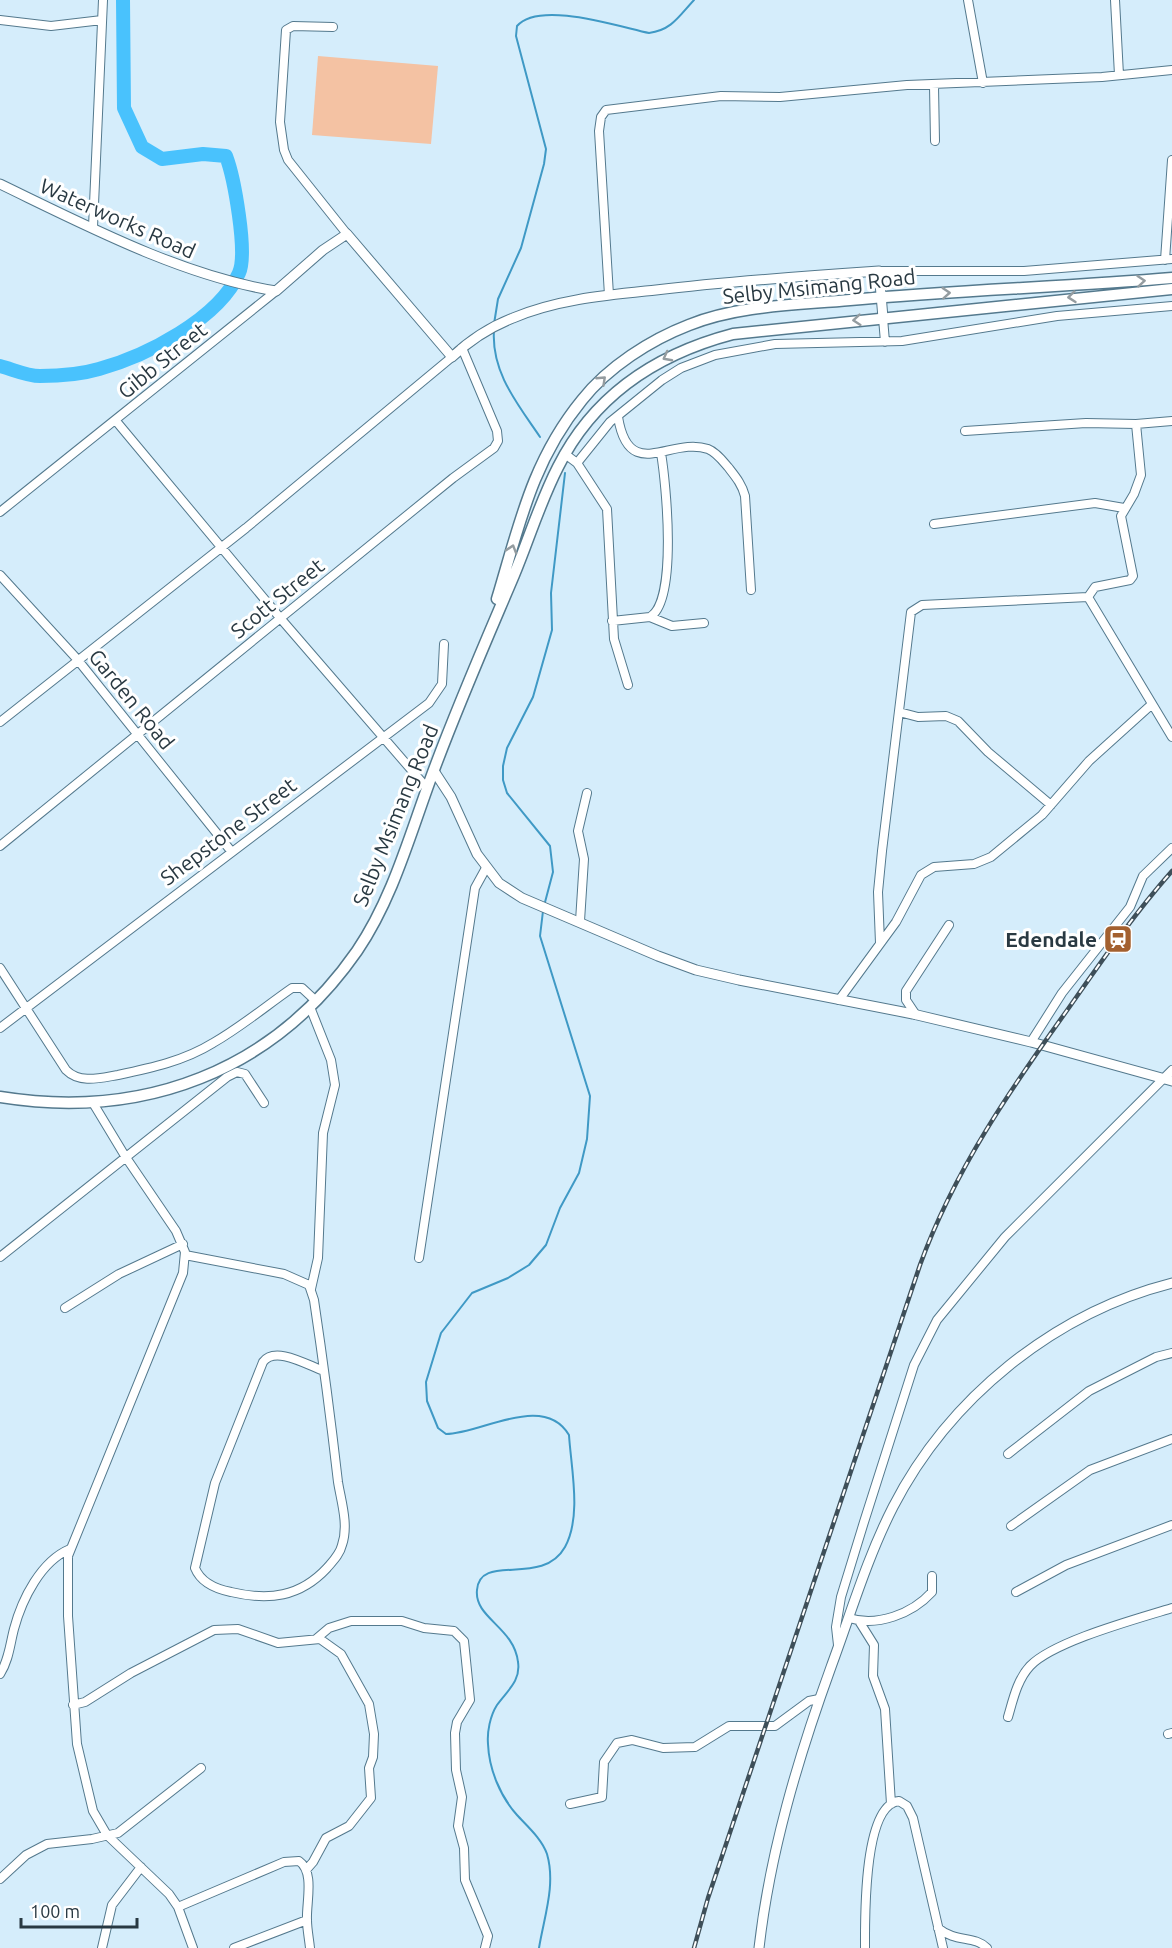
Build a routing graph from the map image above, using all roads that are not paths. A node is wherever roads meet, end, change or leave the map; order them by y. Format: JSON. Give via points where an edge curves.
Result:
{"nodes":[{"id":1,"x":104,"y":0,"type":"edge"},
{"id":2,"x":968,"y":0,"type":"edge"},
{"id":3,"x":1115,"y":0,"type":"edge"},
{"id":4,"x":0,"y":20,"type":"edge"},
{"id":5,"x":102,"y":20,"type":"junction"},
{"id":6,"x":333,"y":27,"type":"dead end"},
{"id":7,"x":1172,"y":70,"type":"edge"},
{"id":8,"x":1119,"y":75,"type":"junction"},
{"id":9,"x":983,"y":83,"type":"junction"},
{"id":10,"x":934,"y":86,"type":"junction"},
{"id":11,"x":935,"y":141,"type":"dead end"},
{"id":12,"x":1172,"y":160,"type":"edge"},
{"id":13,"x":0,"y":184,"type":"edge"},
{"id":14,"x":93,"y":227,"type":"junction"},
{"id":15,"x":347,"y":234,"type":"junction"},
{"id":16,"x":1168,"y":260,"type":"edge"},
{"id":17,"x":879,"y":271,"type":"junction"},
{"id":18,"x":1171,"y":288,"type":"edge"},
{"id":19,"x":276,"y":291,"type":"junction"},
{"id":20,"x":609,"y":295,"type":"junction"},
{"id":21,"x":882,"y":296,"type":"junction"},
{"id":22,"x":1172,"y":306,"type":"edge"},
{"id":23,"x":883,"y":318,"type":"junction"},
{"id":24,"x":885,"y":342,"type":"junction"},
{"id":25,"x":462,"y":348,"type":"junction"},
{"id":26,"x":452,"y":357,"type":"junction"},
{"id":27,"x":618,"y":417,"type":"junction"},
{"id":28,"x":116,"y":421,"type":"junction"},
{"id":29,"x":1172,"y":421,"type":"edge"},
{"id":30,"x":1136,"y":424,"type":"junction"},
{"id":31,"x":965,"y":431,"type":"dead end"},
{"id":32,"x":661,"y":453,"type":"junction"},
{"id":33,"x":564,"y":454,"type":"junction"},
{"id":34,"x":577,"y":463,"type":"junction"},
{"id":35,"x":1124,"y":508,"type":"junction"},
{"id":36,"x":0,"y":512,"type":"edge"},
{"id":37,"x":934,"y":524,"type":"dead end"},
{"id":38,"x":222,"y":547,"type":"junction"},
{"id":39,"x":0,"y":575,"type":"edge"},
{"id":40,"x":751,"y":590,"type":"dead end"},
{"id":41,"x":1088,"y":597,"type":"junction"},
{"id":42,"x":650,"y":617,"type":"junction"},
{"id":43,"x":281,"y":619,"type":"junction"},
{"id":44,"x":612,"y":621,"type":"junction"},
{"id":45,"x":704,"y":623,"type":"dead end"},
{"id":46,"x":444,"y":644,"type":"dead end"},
{"id":47,"x":483,"y":645,"type":"junction"},
{"id":48,"x":77,"y":659,"type":"junction"},
{"id":49,"x":628,"y":686,"type":"dead end"},
{"id":50,"x":1151,"y":705,"type":"junction"},
{"id":51,"x":899,"y":712,"type":"junction"},
{"id":52,"x":0,"y":722,"type":"edge"},
{"id":53,"x":138,"y":736,"type":"junction"},
{"id":54,"x":1172,"y":737,"type":"edge"},
{"id":55,"x":383,"y":738,"type":"junction"},
{"id":56,"x":434,"y":771,"type":"junction"},
{"id":57,"x":428,"y":788,"type":"junction"},
{"id":58,"x":587,"y":793,"type":"dead end"},
{"id":59,"x":1051,"y":805,"type":"junction"},
{"id":60,"x":0,"y":846,"type":"edge"},
{"id":61,"x":1172,"y":849,"type":"edge"},
{"id":62,"x":231,"y":851,"type":"junction"},
{"id":63,"x":486,"y":868,"type":"junction"},
{"id":64,"x":580,"y":921,"type":"junction"},
{"id":65,"x":949,"y":925,"type":"dead end"},
{"id":66,"x":880,"y":943,"type":"junction"},
{"id":67,"x":0,"y":968,"type":"edge"},
{"id":68,"x":839,"y":1000,"type":"junction"},
{"id":69,"x":313,"y":1004,"type":"junction"},
{"id":70,"x":28,"y":1008,"type":"junction"},
{"id":71,"x":916,"y":1015,"type":"junction"},
{"id":72,"x":0,"y":1028,"type":"edge"},
{"id":73,"x":1031,"y":1042,"type":"junction"},
{"id":74,"x":1172,"y":1070,"type":"edge"},
{"id":75,"x":1167,"y":1080,"type":"edge"},
{"id":76,"x":197,"y":1081,"type":"junction"},
{"id":77,"x":204,"y":1095,"type":"junction"},
{"id":78,"x":0,"y":1097,"type":"edge"},
{"id":79,"x":93,"y":1103,"type":"junction"},
{"id":80,"x":264,"y":1103,"type":"dead end"},
{"id":81,"x":125,"y":1156,"type":"junction"},
{"id":82,"x":183,"y":1244,"type":"junction"},
{"id":83,"x":185,"y":1255,"type":"junction"},
{"id":84,"x":0,"y":1257,"type":"edge"},
{"id":85,"x":419,"y":1258,"type":"dead end"},
{"id":86,"x":1172,"y":1283,"type":"edge"},
{"id":87,"x":311,"y":1289,"type":"junction"},
{"id":88,"x":64,"y":1308,"type":"dead end"},
{"id":89,"x":1172,"y":1353,"type":"edge"},
{"id":90,"x":324,"y":1371,"type":"junction"},
{"id":91,"x":1172,"y":1439,"type":"edge"},
{"id":92,"x":1008,"y":1454,"type":"dead end"},
{"id":93,"x":1172,"y":1525,"type":"edge"},
{"id":94,"x":1011,"y":1526,"type":"dead end"},
{"id":95,"x":70,"y":1549,"type":"junction"},
{"id":96,"x":932,"y":1576,"type":"dead end"},
{"id":97,"x":1016,"y":1592,"type":"dead end"},
{"id":98,"x":1172,"y":1608,"type":"edge"},
{"id":99,"x":849,"y":1618,"type":"junction"},
{"id":100,"x":859,"y":1621,"type":"junction"},
{"id":101,"x":316,"y":1639,"type":"junction"},
{"id":102,"x":838,"y":1648,"type":"junction"},
{"id":103,"x":0,"y":1674,"type":"edge"},
{"id":104,"x":819,"y":1699,"type":"junction"},
{"id":105,"x":73,"y":1705,"type":"junction"},
{"id":106,"x":1008,"y":1717,"type":"dead end"},
{"id":107,"x":201,"y":1768,"type":"dead end"},
{"id":108,"x":570,"y":1804,"type":"dead end"},
{"id":109,"x":891,"y":1804,"type":"junction"},
{"id":110,"x":106,"y":1835,"type":"junction"},
{"id":111,"x":141,"y":1867,"type":"junction"},
{"id":112,"x":306,"y":1870,"type":"junction"},
{"id":113,"x":0,"y":1879,"type":"edge"},
{"id":114,"x":178,"y":1907,"type":"junction"},
{"id":115,"x":307,"y":1920,"type":"junction"},
{"id":116,"x":938,"y":1928,"type":"junction"},
{"id":117,"x":102,"y":1948,"type":"edge"},
{"id":118,"x":192,"y":1948,"type":"edge"},
{"id":119,"x":234,"y":1948,"type":"edge"},
{"id":120,"x":310,"y":1948,"type":"edge"},
{"id":121,"x":485,"y":1948,"type":"edge"},
{"id":122,"x":759,"y":1948,"type":"edge"},
{"id":123,"x":865,"y":1948,"type":"edge"},
{"id":124,"x":943,"y":1948,"type":"edge"},
{"id":125,"x":987,"y":1948,"type":"edge"}],
"edges":[{"from":1,"to":5,"type":"street"},
{"from":2,"to":9,"type":"street"},
{"from":3,"to":8,"type":"street"},
{"from":4,"to":5,"type":"street","via":[[51,26]]},
{"from":5,"to":14,"type":"street"},
{"from":6,"to":15,"type":"street","via":[[292,26],[286,30],[280,135],[288,160]]},
{"from":7,"to":8,"type":"street"},
{"from":8,"to":9,"type":"street"},
{"from":9,"to":10,"type":"street"},
{"from":10,"to":11,"type":"street"},
{"from":10,"to":20,"type":"street","via":[[780,97],[722,96],[606,110],[599,131]]},
{"from":12,"to":16,"type":"street"},
{"from":13,"to":14,"type":"street","name":"Waterworks Road"},
{"from":14,"to":19,"type":"street","name":"Waterworks Road","via":[[188,269]]},
{"from":15,"to":19,"type":"street","name":"Gibb Street"},
{"from":15,"to":26,"type":"street"},
{"from":16,"to":17,"type":"street","via":[[1024,271]]},
{"from":17,"to":20,"type":"street"},
{"from":17,"to":21,"type":"street"},
{"from":21,"to":18,"type":"main road","name":"Selby Msimang Road","one_way":true},
{"from":18,"to":23,"type":"main road","name":"Selby Msimang Road","one_way":true},
{"from":19,"to":28,"type":"street","name":"Gibb Street"},
{"from":20,"to":25,"type":"street","via":[[546,307],[510,319]]},
{"from":21,"to":23,"type":"street"},
{"from":47,"to":21,"type":"main road","name":"Selby Msimang Road","one_way":true,"via":[[541,462],[583,399],[613,370],[647,346],[688,325],[722,315]]},
{"from":22,"to":24,"type":"street","via":[[1057,316]]},
{"from":23,"to":24,"type":"street"},
{"from":23,"to":33,"type":"main road","name":"Selby Msimang Road","one_way":true,"via":[[743,332],[681,350],[646,369],[612,396],[588,420]]},
{"from":24,"to":27,"type":"street","via":[[775,344],[715,355],[672,374]]},
{"from":25,"to":26,"type":"street"},
{"from":25,"to":43,"type":"street","name":"Scott Street","via":[[497,431],[497,444]]},
{"from":26,"to":38,"type":"street"},
{"from":27,"to":32,"type":"street","via":[[622,438],[629,447],[638,452]]},
{"from":27,"to":34,"type":"street"},
{"from":28,"to":36,"type":"street","name":"Gibb Street"},
{"from":28,"to":38,"type":"street"},
{"from":29,"to":30,"type":"street"},
{"from":30,"to":31,"type":"street","via":[[1086,423]]},
{"from":30,"to":35,"type":"street","via":[[1141,475]]},
{"from":32,"to":40,"type":"street","via":[[710,449],[739,482],[745,496]]},
{"from":32,"to":42,"type":"street","via":[[666,580],[660,606]]},
{"from":33,"to":34,"type":"street"},
{"from":33,"to":47,"type":"main road","name":"Selby Msimang Road"},
{"from":34,"to":44,"type":"street","via":[[607,509]]},
{"from":35,"to":37,"type":"street","via":[[1095,503]]},
{"from":35,"to":41,"type":"street","via":[[1121,525],[1133,565],[1132,578],[1098,586]]},
{"from":38,"to":43,"type":"street"},
{"from":38,"to":48,"type":"street"},
{"from":39,"to":48,"type":"street","name":"Garden Road"},
{"from":41,"to":50,"type":"street"},
{"from":41,"to":51,"type":"street","via":[[917,606],[910,616]]},
{"from":42,"to":44,"type":"street"},
{"from":42,"to":45,"type":"street","via":[[672,626]]},
{"from":43,"to":53,"type":"street","name":"Scott Street"},
{"from":43,"to":55,"type":"street"},
{"from":44,"to":49,"type":"street","via":[[616,654]]},
{"from":46,"to":55,"type":"street","name":"Shepstone Street","via":[[443,678],[436,696]]},
{"from":47,"to":56,"type":"main road","name":"Selby Msimang Road"},
{"from":48,"to":52,"type":"street"},
{"from":48,"to":53,"type":"street","name":"Garden Road"},
{"from":50,"to":54,"type":"street"},
{"from":50,"to":59,"type":"street","via":[[1103,747]]},
{"from":51,"to":59,"type":"street","via":[[958,721]]},
{"from":51,"to":66,"type":"street","via":[[879,892]]},
{"from":53,"to":60,"type":"street","name":"Scott Street"},
{"from":53,"to":62,"type":"street","name":"Garden Road"},
{"from":55,"to":57,"type":"street"},
{"from":55,"to":62,"type":"street","name":"Shepstone Street"},
{"from":56,"to":57,"type":"main road","name":"Selby Msimang Road"},
{"from":56,"to":63,"type":"street","via":[[452,797]]},
{"from":57,"to":69,"type":"main road","name":"Selby Msimang Road","via":[[395,879],[375,921],[356,952]]},
{"from":58,"to":64,"type":"street","via":[[578,831],[584,859]]},
{"from":59,"to":66,"type":"street","via":[[986,860],[926,870]]},
{"from":61,"to":73,"type":"street","via":[[1143,876],[1130,907],[1062,993]]},
{"from":62,"to":70,"type":"street","name":"Shepstone Street"},
{"from":63,"to":64,"type":"street","via":[[499,883],[522,898]]},
{"from":63,"to":85,"type":"street","via":[[475,888]]},
{"from":64,"to":68,"type":"street","via":[[696,970]]},
{"from":65,"to":71,"type":"street","via":[[906,991],[906,1000]]},
{"from":66,"to":68,"type":"street"},
{"from":67,"to":70,"type":"street"},
{"from":68,"to":71,"type":"street"},
{"from":69,"to":70,"type":"street","via":[[302,988],[292,988],[231,1032],[187,1057],[93,1078],[74,1078],[66,1070]]},
{"from":69,"to":76,"type":"main road","name":"Selby Msimang Road","via":[[239,1060]]},
{"from":69,"to":87,"type":"street","via":[[335,1085],[323,1133],[318,1258]]},
{"from":70,"to":72,"type":"street","name":"Shepstone Street"},
{"from":71,"to":73,"type":"street"},
{"from":73,"to":75,"type":"street"},
{"from":74,"to":75,"type":"street"},
{"from":75,"to":102,"type":"street","via":[[1005,1237],[937,1320],[914,1365],[841,1597],[836,1627]]},
{"from":76,"to":77,"type":"street"},
{"from":76,"to":79,"type":"main road","name":"Selby Msimang Road"},
{"from":77,"to":80,"type":"street","via":[[227,1077],[242,1072]]},
{"from":77,"to":81,"type":"street"},
{"from":78,"to":79,"type":"main road","name":"Selby Msimang Road","via":[[29,1102]]},
{"from":79,"to":81,"type":"street"},
{"from":81,"to":82,"type":"street"},
{"from":81,"to":84,"type":"street"},
{"from":82,"to":83,"type":"street"},
{"from":82,"to":88,"type":"street","via":[[119,1274]]},
{"from":83,"to":87,"type":"street","via":[[284,1274],[302,1280]]},
{"from":83,"to":95,"type":"street","via":[[180,1281]]},
{"from":86,"to":99,"type":"street","via":[[1132,1296],[1048,1337],[1006,1367],[969,1402],[926,1453],[901,1491]]},
{"from":87,"to":90,"type":"street"},
{"from":89,"to":92,"type":"street","via":[[1156,1357],[1089,1391]]},
{"from":90,"to":90,"type":"street","via":[[344,1519],[339,1554],[307,1586],[288,1594],[251,1597],[203,1581],[195,1568],[197,1551],[215,1483],[263,1362],[276,1354]]},
{"from":91,"to":94,"type":"street","via":[[1090,1470]]},
{"from":93,"to":97,"type":"street","via":[[1080,1559]]},
{"from":95,"to":103,"type":"street","via":[[53,1558],[28,1595]]},
{"from":95,"to":105,"type":"street","via":[[67,1605]]},
{"from":96,"to":100,"type":"street","via":[[932,1592],[916,1605],[886,1618]]},
{"from":98,"to":106,"type":"street","via":[[1114,1626],[1042,1658],[1023,1676]]},
{"from":99,"to":100,"type":"street"},
{"from":99,"to":102,"type":"street"},
{"from":100,"to":109,"type":"street","via":[[874,1646],[873,1676],[889,1733]]},
{"from":101,"to":105,"type":"street","via":[[278,1643],[238,1629],[214,1630]]},
{"from":101,"to":112,"type":"street","via":[[341,1654],[362,1690],[373,1720],[373,1756],[369,1801],[346,1828],[323,1840]]},
{"from":101,"to":121,"type":"street","via":[[341,1622],[402,1621],[454,1631],[464,1641],[470,1700],[455,1733],[456,1770],[462,1797],[458,1826],[464,1848],[465,1880],[488,1936]]},
{"from":102,"to":104,"type":"street"},
{"from":104,"to":108,"type":"street","via":[[810,1700],[775,1726],[734,1725],[695,1747],[663,1748],[632,1740],[617,1743],[604,1762],[602,1797]]},
{"from":104,"to":122,"type":"street","via":[[770,1875]]},
{"from":105,"to":110,"type":"street","via":[[83,1776],[93,1811]]},
{"from":107,"to":110,"type":"street","via":[[118,1833]]},
{"from":109,"to":116,"type":"street","via":[[904,1803],[911,1813]]},
{"from":109,"to":123,"type":"street","via":[[877,1829],[866,1879]]},
{"from":110,"to":111,"type":"street"},
{"from":110,"to":113,"type":"street","via":[[42,1846]]},
{"from":111,"to":114,"type":"street"},
{"from":111,"to":117,"type":"street","via":[[111,1905]]},
{"from":112,"to":114,"type":"street","via":[[299,1861],[284,1862]]},
{"from":112,"to":115,"type":"street"},
{"from":114,"to":118,"type":"street"},
{"from":115,"to":119,"type":"street"},
{"from":115,"to":120,"type":"street"},
{"from":116,"to":124,"type":"street"},
{"from":116,"to":125,"type":"street","via":[[952,1938],[976,1941]]}]}
